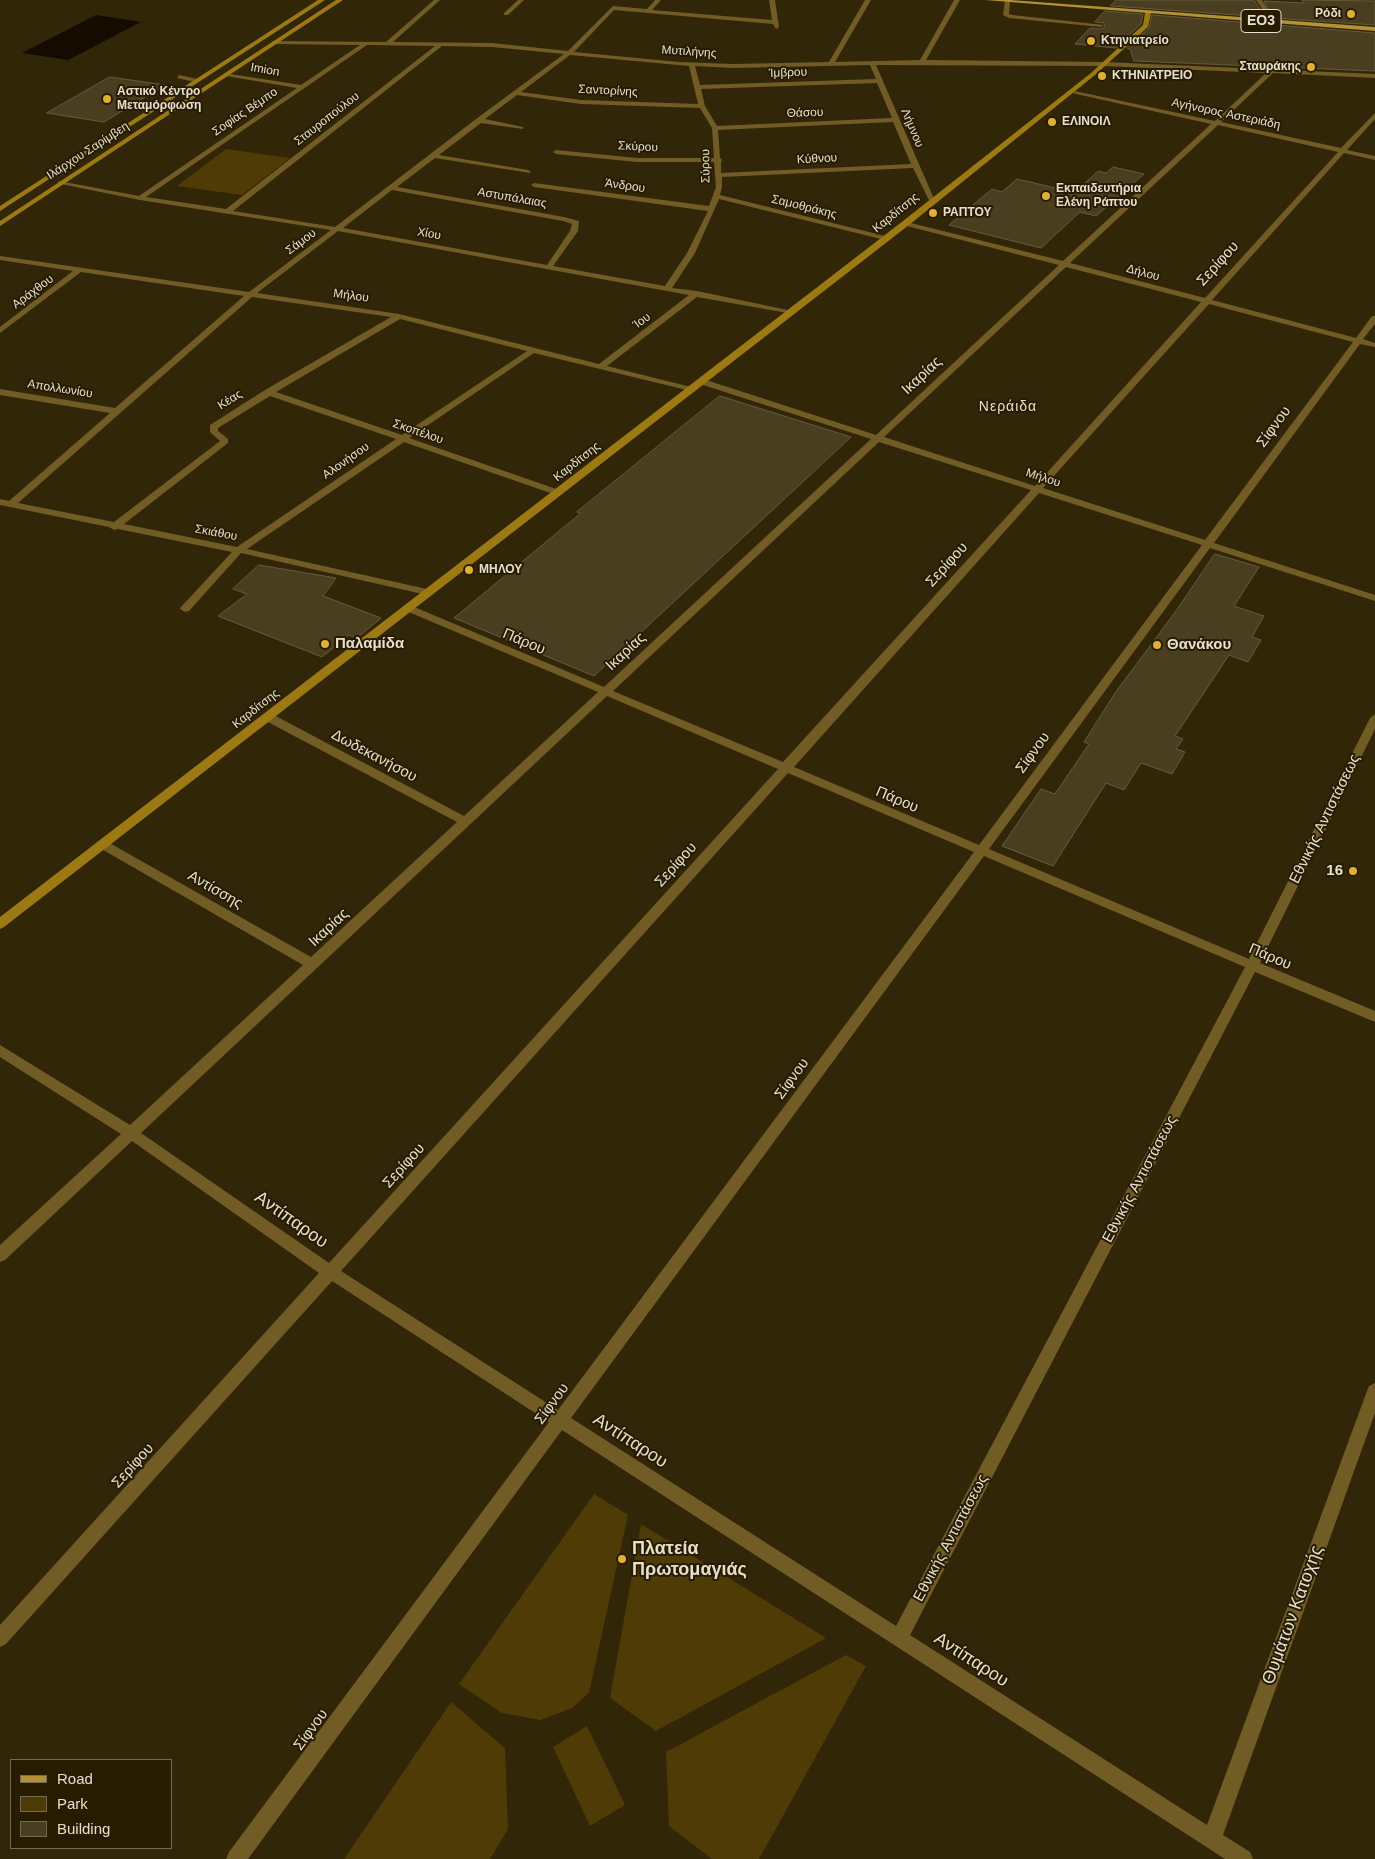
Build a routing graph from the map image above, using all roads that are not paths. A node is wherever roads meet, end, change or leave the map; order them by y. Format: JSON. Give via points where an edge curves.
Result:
{"nodes":[{"id":1,"x":322,"y":0,"type":"edge"},
{"id":2,"x":340,"y":0,"type":"edge"},
{"id":3,"x":437,"y":0,"type":"edge"},
{"id":4,"x":521,"y":0,"type":"edge"},
{"id":5,"x":658,"y":0,"type":"edge"},
{"id":6,"x":772,"y":0,"type":"edge"},
{"id":7,"x":868,"y":0,"type":"edge"},
{"id":8,"x":957,"y":0,"type":"edge"},
{"id":9,"x":988,"y":0,"type":"edge"},
{"id":10,"x":1068,"y":0,"type":"edge"},
{"id":11,"x":1259,"y":0,"type":"edge"},
{"id":12,"x":1007,"y":2,"type":"junction"},
{"id":13,"x":1146,"y":9,"type":"junction"},
{"id":14,"x":648,"y":11,"type":"junction"},
{"id":15,"x":506,"y":14,"type":"dead end"},
{"id":16,"x":1269,"y":15,"type":"junction"},
{"id":17,"x":1375,"y":24,"type":"edge"},
{"id":18,"x":1101,"y":25,"type":"dead end"},
{"id":19,"x":1375,"y":29,"type":"edge"},
{"id":20,"x":274,"y":42,"type":"junction"},
{"id":21,"x":441,"y":44,"type":"junction"},
{"id":22,"x":364,"y":45,"type":"junction"},
{"id":23,"x":386,"y":45,"type":"junction"},
{"id":24,"x":569,"y":52,"type":"junction"},
{"id":25,"x":922,"y":62,"type":"junction"},
{"id":26,"x":872,"y":63,"type":"junction"},
{"id":27,"x":832,"y":64,"type":"junction"},
{"id":28,"x":1104,"y":64,"type":"junction"},
{"id":29,"x":692,"y":65,"type":"junction"},
{"id":30,"x":1272,"y":72,"type":"junction"},
{"id":31,"x":226,"y":74,"type":"junction"},
{"id":32,"x":1375,"y":76,"type":"edge"},
{"id":33,"x":179,"y":77,"type":"dead end"},
{"id":34,"x":195,"y":80,"type":"junction"},
{"id":35,"x":880,"y":81,"type":"junction"},
{"id":36,"x":302,"y":87,"type":"junction"},
{"id":37,"x":697,"y":87,"type":"junction"},
{"id":38,"x":1072,"y":91,"type":"junction"},
{"id":39,"x":514,"y":93,"type":"junction"},
{"id":40,"x":702,"y":106,"type":"junction"},
{"id":41,"x":1375,"y":115,"type":"edge"},
{"id":42,"x":478,"y":120,"type":"junction"},
{"id":43,"x":896,"y":120,"type":"junction"},
{"id":44,"x":1216,"y":124,"type":"junction"},
{"id":45,"x":521,"y":128,"type":"dead end"},
{"id":46,"x":715,"y":128,"type":"junction"},
{"id":47,"x":1342,"y":151,"type":"junction"},
{"id":48,"x":556,"y":152,"type":"dead end"},
{"id":49,"x":434,"y":156,"type":"junction"},
{"id":50,"x":1375,"y":158,"type":"edge"},
{"id":51,"x":719,"y":160,"type":"junction"},
{"id":52,"x":915,"y":166,"type":"junction"},
{"id":53,"x":528,"y":172,"type":"dead end"},
{"id":54,"x":719,"y":175,"type":"junction"},
{"id":55,"x":61,"y":182,"type":"junction"},
{"id":56,"x":534,"y":185,"type":"dead end"},
{"id":57,"x":392,"y":188,"type":"junction"},
{"id":58,"x":716,"y":196,"type":"junction"},
{"id":59,"x":140,"y":198,"type":"junction"},
{"id":60,"x":933,"y":200,"type":"junction"},
{"id":61,"x":0,"y":209,"type":"edge"},
{"id":62,"x":712,"y":209,"type":"junction"},
{"id":63,"x":227,"y":212,"type":"junction"},
{"id":64,"x":906,"y":223,"type":"junction"},
{"id":65,"x":0,"y":224,"type":"edge"},
{"id":66,"x":337,"y":229,"type":"junction"},
{"id":67,"x":886,"y":239,"type":"junction"},
{"id":68,"x":0,"y":258,"type":"edge"},
{"id":69,"x":1065,"y":264,"type":"junction"},
{"id":70,"x":549,"y":267,"type":"junction"},
{"id":71,"x":79,"y":270,"type":"junction"},
{"id":72,"x":667,"y":289,"type":"junction"},
{"id":73,"x":251,"y":294,"type":"junction"},
{"id":74,"x":696,"y":294,"type":"junction"},
{"id":75,"x":1206,"y":302,"type":"junction"},
{"id":76,"x":793,"y":312,"type":"junction"},
{"id":77,"x":399,"y":316,"type":"junction"},
{"id":78,"x":1375,"y":318,"type":"edge"},
{"id":79,"x":0,"y":331,"type":"edge"},
{"id":80,"x":1358,"y":341,"type":"junction"},
{"id":81,"x":1375,"y":345,"type":"edge"},
{"id":82,"x":533,"y":350,"type":"junction"},
{"id":83,"x":602,"y":366,"type":"junction"},
{"id":84,"x":703,"y":382,"type":"junction"},
{"id":85,"x":692,"y":390,"type":"junction"},
{"id":86,"x":0,"y":392,"type":"edge"},
{"id":87,"x":268,"y":392,"type":"junction"},
{"id":88,"x":117,"y":411,"type":"junction"},
{"id":89,"x":878,"y":438,"type":"junction"},
{"id":90,"x":400,"y":439,"type":"junction"},
{"id":91,"x":1037,"y":489,"type":"junction"},
{"id":92,"x":559,"y":493,"type":"junction"},
{"id":93,"x":0,"y":502,"type":"edge"},
{"id":94,"x":11,"y":504,"type":"junction"},
{"id":95,"x":114,"y":527,"type":"junction"},
{"id":96,"x":1208,"y":544,"type":"junction"},
{"id":97,"x":239,"y":550,"type":"junction"},
{"id":98,"x":427,"y":592,"type":"junction"},
{"id":99,"x":1375,"y":598,"type":"edge"},
{"id":100,"x":408,"y":608,"type":"junction"},
{"id":101,"x":185,"y":609,"type":"dead end"},
{"id":102,"x":605,"y":692,"type":"junction"},
{"id":103,"x":268,"y":717,"type":"junction"},
{"id":104,"x":1375,"y":718,"type":"edge"},
{"id":105,"x":785,"y":768,"type":"junction"},
{"id":106,"x":466,"y":822,"type":"junction"},
{"id":107,"x":102,"y":844,"type":"junction"},
{"id":108,"x":981,"y":851,"type":"junction"},
{"id":109,"x":0,"y":924,"type":"edge"},
{"id":110,"x":312,"y":964,"type":"junction"},
{"id":111,"x":1252,"y":966,"type":"junction"},
{"id":112,"x":1375,"y":1017,"type":"edge"},
{"id":113,"x":0,"y":1050,"type":"edge"},
{"id":114,"x":131,"y":1133,"type":"junction"},
{"id":115,"x":0,"y":1255,"type":"edge"},
{"id":116,"x":330,"y":1272,"type":"junction"},
{"id":117,"x":1375,"y":1391,"type":"edge"},
{"id":118,"x":561,"y":1420,"type":"junction"},
{"id":119,"x":0,"y":1638,"type":"edge"},
{"id":120,"x":899,"y":1638,"type":"junction"},
{"id":121,"x":1212,"y":1839,"type":"junction"},
{"id":122,"x":236,"y":1859,"type":"edge"},
{"id":123,"x":1243,"y":1859,"type":"edge"}],
"edges":[{"from":1,"to":34,"type":"main road","name":"Ιλάρχου Σαρίμβεη"},
{"from":2,"to":20,"type":"main road","name":"Ιλάρχου Σαρίμβεη"},
{"from":3,"to":23,"type":"street"},
{"from":4,"to":15,"type":"street"},
{"from":5,"to":14,"type":"street"},
{"from":6,"to":14,"type":"street","via":[[775,25]]},
{"from":7,"to":27,"type":"street"},
{"from":8,"to":25,"type":"street"},
{"from":9,"to":12,"type":"main road","number":"ΕΟ3"},
{"from":10,"to":13,"type":"main road"},
{"from":11,"to":16,"type":"street"},
{"from":12,"to":13,"type":"main road","number":"ΕΟ3"},
{"from":12,"to":18,"type":"street","via":[[1006,15],[1011,17]]},
{"from":13,"to":16,"type":"main road","number":"ΕΟ3"},
{"from":13,"to":19,"type":"main road","number":"ΕΟ3"},
{"from":13,"to":28,"type":"main road","name":"Καρδίτσης","via":[[1146,26]]},
{"from":14,"to":24,"type":"street","name":"Σάμου","via":[[613,8]]},
{"from":16,"to":17,"type":"main road","number":"ΕΟ3"},
{"from":20,"to":22,"type":"street","name":"Μυτιλήνης"},
{"from":20,"to":31,"type":"main road","name":"Ιλάρχου Σαρίμβεη"},
{"from":21,"to":23,"type":"street","name":"Μυτιλήνης"},
{"from":21,"to":24,"type":"street","name":"Μυτιλήνης"},
{"from":21,"to":63,"type":"street","name":"Σταυροπούλου"},
{"from":22,"to":23,"type":"street","name":"Μυτιλήνης"},
{"from":22,"to":36,"type":"street","name":"Σοφίας Βέμπο"},
{"from":24,"to":29,"type":"street","name":"Μυτιλήνης"},
{"from":24,"to":39,"type":"street","name":"Σάμου"},
{"from":25,"to":26,"type":"street","name":"Μυτιλήνης"},
{"from":25,"to":28,"type":"street","name":"Μυτιλήνης"},
{"from":26,"to":27,"type":"street","name":"Μυτιλήνης"},
{"from":26,"to":35,"type":"street","name":"Λήμνου"},
{"from":27,"to":29,"type":"street","name":"Μυτιλήνης"},
{"from":28,"to":30,"type":"street","name":"Μυτιλήνης"},
{"from":28,"to":38,"type":"main road","name":"Καρδίτσης"},
{"from":29,"to":37,"type":"street","name":"Σύρου"},
{"from":30,"to":32,"type":"street","name":"Μυτιλήνης"},
{"from":30,"to":44,"type":"street","name":"Ικαρίας"},
{"from":31,"to":36,"type":"street","name":"Imion"},
{"from":31,"to":55,"type":"main road","name":"Ιλάρχου Σαρίμβεη"},
{"from":33,"to":34,"type":"street"},
{"from":34,"to":61,"type":"main road","name":"Ιλάρχου Σαρίμβεη"},
{"from":35,"to":37,"type":"street","name":"Ίμβρου"},
{"from":35,"to":43,"type":"street","name":"Λήμνου"},
{"from":36,"to":59,"type":"street","name":"Σοφίας Βέμπο"},
{"from":37,"to":40,"type":"street","name":"Σύρου"},
{"from":38,"to":44,"type":"street","name":"Αγήνορος Αστεριάδη"},
{"from":38,"to":60,"type":"main road","name":"Καρδίτσης"},
{"from":39,"to":40,"type":"street","name":"Σαντορίνης","via":[[582,102]]},
{"from":39,"to":42,"type":"street","name":"Σάμου"},
{"from":40,"to":46,"type":"street","name":"Σύρου"},
{"from":41,"to":47,"type":"street","name":"Σερίφου"},
{"from":42,"to":45,"type":"street"},
{"from":42,"to":49,"type":"street","name":"Σάμου"},
{"from":43,"to":46,"type":"street","name":"Θάσου"},
{"from":43,"to":52,"type":"street","name":"Λήμνου"},
{"from":44,"to":47,"type":"street","name":"Αγήνορος Αστεριάδη"},
{"from":44,"to":69,"type":"street","name":"Ικαρίας"},
{"from":46,"to":51,"type":"street","name":"Σύρου"},
{"from":47,"to":50,"type":"street","name":"Αγήνορος Αστεριάδη"},
{"from":47,"to":75,"type":"street","name":"Σερίφου"},
{"from":48,"to":51,"type":"street","name":"Σκύρου","via":[[637,160]]},
{"from":49,"to":53,"type":"street"},
{"from":49,"to":57,"type":"street","name":"Σάμου"},
{"from":51,"to":54,"type":"street","name":"Σύρου"},
{"from":52,"to":54,"type":"street","name":"Κύθνου"},
{"from":52,"to":60,"type":"street","name":"Λήμνου"},
{"from":54,"to":58,"type":"street","name":"Σύρου"},
{"from":55,"to":59,"type":"street","name":"Χίου"},
{"from":55,"to":65,"type":"main road","name":"Ιλάρχου Σαρίμβεη"},
{"from":56,"to":62,"type":"street","name":"Άνδρου"},
{"from":57,"to":66,"type":"street","name":"Σάμου"},
{"from":57,"to":70,"type":"street","name":"Αστυπάλαιας","via":[[576,223]]},
{"from":58,"to":62,"type":"street","name":"Σύρου"},
{"from":58,"to":67,"type":"street","name":"Σαμοθράκης"},
{"from":59,"to":63,"type":"street","name":"Χίου"},
{"from":60,"to":64,"type":"main road","name":"Καρδίτσης"},
{"from":62,"to":72,"type":"street","name":"Σύρου","via":[[691,253]]},
{"from":63,"to":66,"type":"street","name":"Χίου"},
{"from":64,"to":67,"type":"main road","name":"Καρδίτσης"},
{"from":64,"to":69,"type":"street","name":"Δήλου"},
{"from":66,"to":70,"type":"street","name":"Χίου"},
{"from":66,"to":73,"type":"street","name":"Σάμου"},
{"from":67,"to":76,"type":"main road","name":"Καρδίτσης"},
{"from":68,"to":71,"type":"street","name":"Μήλου"},
{"from":69,"to":75,"type":"street","name":"Δήλου"},
{"from":69,"to":89,"type":"street","name":"Ικαρίας"},
{"from":70,"to":72,"type":"street","name":"Χίου"},
{"from":71,"to":73,"type":"street","name":"Μήλου"},
{"from":71,"to":79,"type":"street","name":"Αράχθου"},
{"from":72,"to":74,"type":"street","name":"Χίου"},
{"from":73,"to":77,"type":"street","name":"Μήλου"},
{"from":73,"to":88,"type":"street","name":"Σάμου"},
{"from":74,"to":76,"type":"street","name":"Χίου"},
{"from":74,"to":83,"type":"street","name":"Ίου"},
{"from":75,"to":80,"type":"street","name":"Δήλου"},
{"from":75,"to":91,"type":"street","name":"Σερίφου"},
{"from":76,"to":84,"type":"main road","name":"Καρδίτσης"},
{"from":77,"to":82,"type":"street","name":"Μήλου"},
{"from":77,"to":87,"type":"street","name":"Κέας"},
{"from":78,"to":80,"type":"street","name":"Σίφνου"},
{"from":80,"to":81,"type":"street","name":"Δήλου"},
{"from":80,"to":96,"type":"street","name":"Σίφνου"},
{"from":82,"to":83,"type":"street","name":"Μήλου"},
{"from":82,"to":90,"type":"street","name":"Αλονήσου"},
{"from":83,"to":85,"type":"street","name":"Μήλου"},
{"from":84,"to":85,"type":"main road","name":"Καρδίτσης"},
{"from":84,"to":89,"type":"street","name":"Μήλου"},
{"from":85,"to":92,"type":"main road","name":"Καρδίτσης"},
{"from":86,"to":88,"type":"street","name":"Απολλωνίου"},
{"from":87,"to":90,"type":"street","name":"Σκοπέλου"},
{"from":87,"to":95,"type":"street","name":"Κέας","via":[[213,427],[225,441]]},
{"from":88,"to":94,"type":"street","name":"Σάμου"},
{"from":89,"to":91,"type":"street","name":"Μήλου"},
{"from":89,"to":102,"type":"street","name":"Ικαρίας"},
{"from":90,"to":92,"type":"street","name":"Σκοπέλου"},
{"from":90,"to":97,"type":"street","name":"Αλονήσου"},
{"from":91,"to":96,"type":"street","name":"Μήλου"},
{"from":91,"to":105,"type":"street","name":"Σερίφου"},
{"from":92,"to":98,"type":"main road","name":"Καρδίτσης"},
{"from":93,"to":94,"type":"street","name":"Σκιάθου"},
{"from":94,"to":95,"type":"street","name":"Σκιάθου"},
{"from":95,"to":97,"type":"street","name":"Σκιάθου"},
{"from":96,"to":99,"type":"street","name":"Μήλου"},
{"from":96,"to":108,"type":"street","name":"Σίφνου"},
{"from":97,"to":98,"type":"street","name":"Σκιάθου"},
{"from":97,"to":101,"type":"street","name":"Αλονήσου"},
{"from":98,"to":100,"type":"main road","name":"Καρδίτσης"},
{"from":100,"to":102,"type":"street","name":"Πάρου"},
{"from":100,"to":103,"type":"main road","name":"Καρδίτσης"},
{"from":102,"to":105,"type":"street","name":"Πάρου"},
{"from":102,"to":106,"type":"street","name":"Ικαρίας"},
{"from":103,"to":106,"type":"street","name":"Δωδεκανήσου"},
{"from":103,"to":107,"type":"main road","name":"Καρδίτσης"},
{"from":104,"to":111,"type":"street","name":"Εθνικής Αντιστάσεως"},
{"from":105,"to":108,"type":"street","name":"Πάρου"},
{"from":105,"to":116,"type":"street","name":"Σερίφου"},
{"from":106,"to":110,"type":"street","name":"Ικαρίας"},
{"from":107,"to":109,"type":"main road","name":"Καρδίτσης"},
{"from":107,"to":110,"type":"street","name":"Αντίσσης"},
{"from":108,"to":111,"type":"street","name":"Πάρου"},
{"from":108,"to":118,"type":"street","name":"Σίφνου"},
{"from":110,"to":114,"type":"street","name":"Ικαρίας"},
{"from":111,"to":112,"type":"street","name":"Πάρου"},
{"from":111,"to":120,"type":"street","name":"Εθνικής Αντιστάσεως"},
{"from":113,"to":114,"type":"street","name":"Αντίπαρου"},
{"from":114,"to":115,"type":"street","name":"Ικαρίας"},
{"from":114,"to":116,"type":"street","name":"Αντίπαρου"},
{"from":116,"to":118,"type":"street","name":"Αντίπαρου"},
{"from":116,"to":119,"type":"street","name":"Σερίφου"},
{"from":117,"to":121,"type":"street","name":"Θυμάτων Κατοχής"},
{"from":118,"to":120,"type":"street","name":"Αντίπαρου"},
{"from":118,"to":122,"type":"street","name":"Σίφνου"},
{"from":120,"to":121,"type":"street","name":"Αντίπαρου"},
{"from":121,"to":123,"type":"street","name":"Αντίπαρου"}]}
